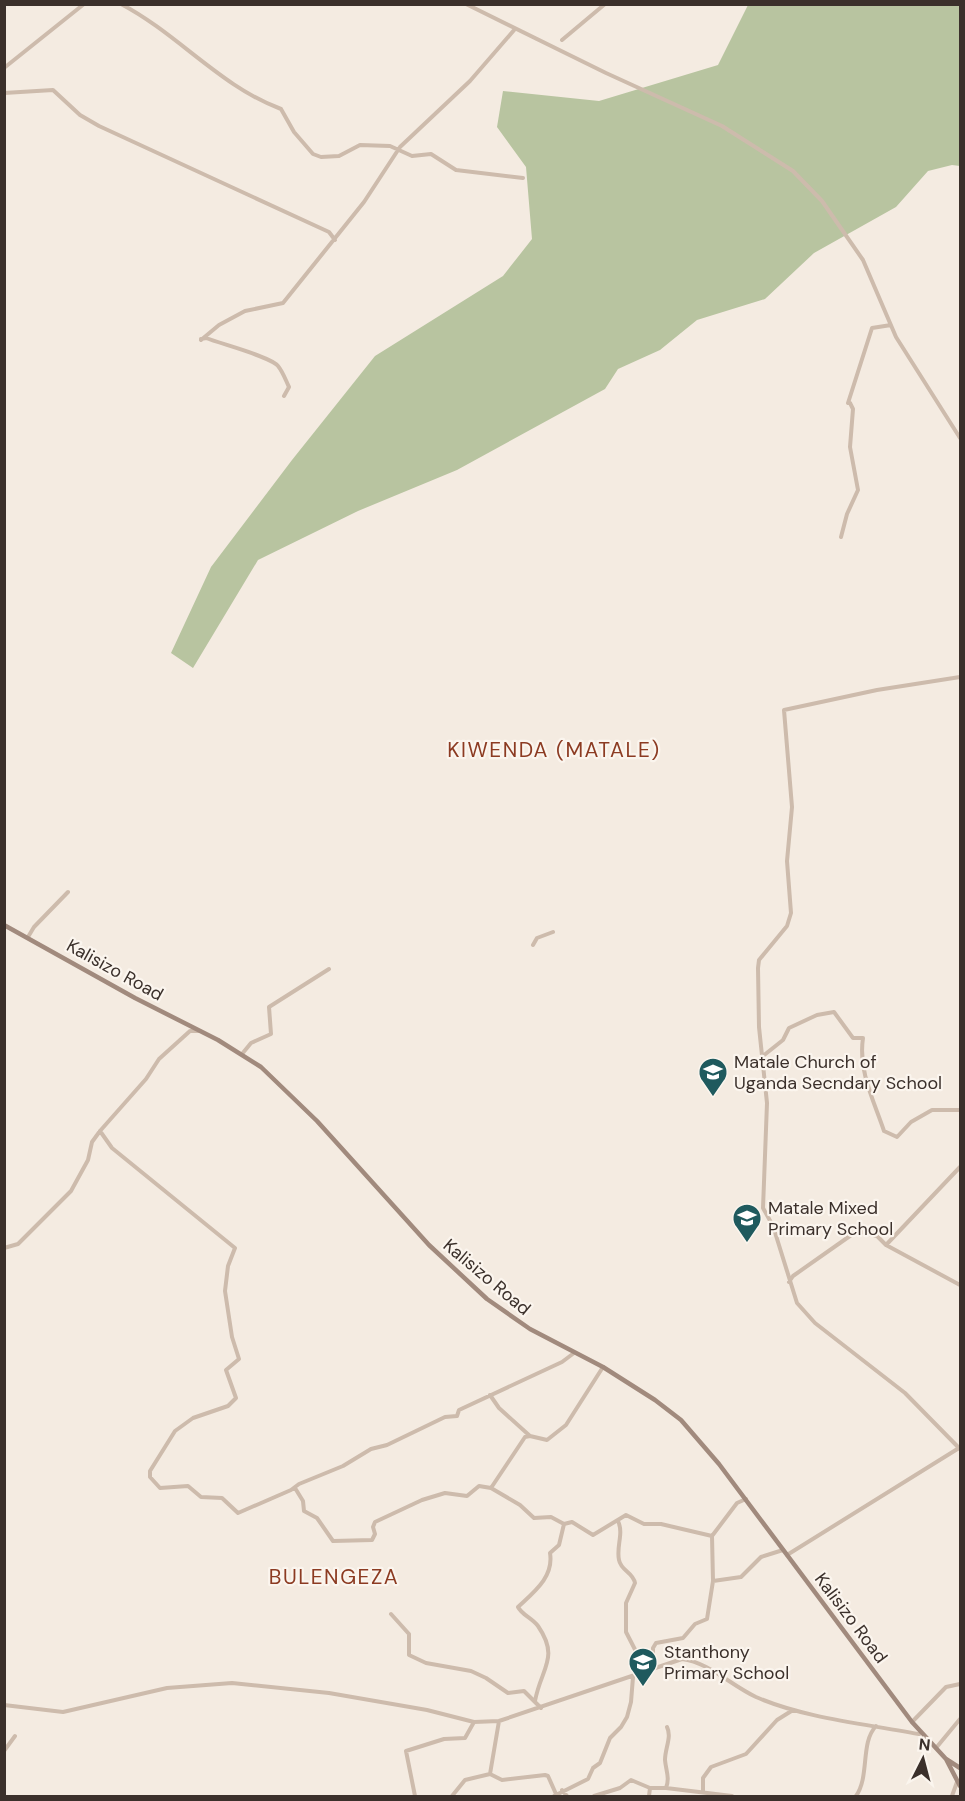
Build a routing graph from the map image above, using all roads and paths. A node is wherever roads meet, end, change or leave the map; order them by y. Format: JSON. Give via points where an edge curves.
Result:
{"nodes":[{"id":1,"x":84,"y":4,"type":"edge"},
{"id":2,"x":121,"y":4,"type":"edge"},
{"id":3,"x":466,"y":4,"type":"edge"},
{"id":4,"x":605,"y":4,"type":"edge"},
{"id":5,"x":515,"y":29,"type":"junction"},
{"id":6,"x":562,"y":40,"type":"dead end"},
{"id":7,"x":4,"y":68,"type":"edge"},
{"id":8,"x":4,"y":93,"type":"edge"},
{"id":9,"x":399,"y":151,"type":"junction"},
{"id":10,"x":523,"y":178,"type":"dead end"},
{"id":11,"x":335,"y":240,"type":"junction"},
{"id":12,"x":891,"y":325,"type":"junction"},
{"id":13,"x":284,"y":396,"type":"dead end"},
{"id":14,"x":960,"y":438,"type":"edge"},
{"id":15,"x":841,"y":537,"type":"dead end"},
{"id":16,"x":960,"y":677,"type":"edge"},
{"id":17,"x":68,"y":892,"type":"dead end"},
{"id":18,"x":4,"y":925,"type":"edge"},
{"id":19,"x":553,"y":932,"type":"dead end"},
{"id":20,"x":28,"y":937,"type":"junction"},
{"id":21,"x":533,"y":945,"type":"dead end"},
{"id":22,"x":329,"y":969,"type":"dead end"},
{"id":23,"x":203,"y":1032,"type":"junction"},
{"id":24,"x":242,"y":1054,"type":"junction"},
{"id":25,"x":763,"y":1056,"type":"junction"},
{"id":26,"x":960,"y":1110,"type":"edge"},
{"id":27,"x":100,"y":1131,"type":"junction"},
{"id":28,"x":960,"y":1167,"type":"edge"},
{"id":29,"x":886,"y":1245,"type":"junction"},
{"id":30,"x":4,"y":1248,"type":"edge"},
{"id":31,"x":789,"y":1282,"type":"junction"},
{"id":32,"x":960,"y":1285,"type":"edge"},
{"id":33,"x":574,"y":1353,"type":"junction"},
{"id":34,"x":603,"y":1368,"type":"junction"},
{"id":35,"x":490,"y":1395,"type":"junction"},
{"id":36,"x":530,"y":1436,"type":"junction"},
{"id":37,"x":960,"y":1448,"type":"edge"},
{"id":38,"x":295,"y":1488,"type":"junction"},
{"id":39,"x":491,"y":1488,"type":"junction"},
{"id":40,"x":746,"y":1499,"type":"junction"},
{"id":41,"x":618,"y":1521,"type":"junction"},
{"id":42,"x":564,"y":1524,"type":"junction"},
{"id":43,"x":712,"y":1536,"type":"junction"},
{"id":44,"x":783,"y":1550,"type":"junction"},
{"id":45,"x":787,"y":1555,"type":"junction"},
{"id":46,"x":713,"y":1581,"type":"junction"},
{"id":47,"x":391,"y":1614,"type":"dead end"},
{"id":48,"x":653,"y":1669,"type":"junction"},
{"id":49,"x":646,"y":1671,"type":"junction"},
{"id":50,"x":633,"y":1676,"type":"junction"},
{"id":51,"x":960,"y":1684,"type":"edge"},
{"id":52,"x":534,"y":1701,"type":"junction"},
{"id":53,"x":4,"y":1705,"type":"edge"},
{"id":54,"x":541,"y":1708,"type":"junction"},
{"id":55,"x":793,"y":1709,"type":"junction"},
{"id":56,"x":960,"y":1719,"type":"edge"},
{"id":57,"x":474,"y":1722,"type":"junction"},
{"id":58,"x":499,"y":1722,"type":"junction"},
{"id":59,"x":912,"y":1722,"type":"junction"},
{"id":60,"x":876,"y":1726,"type":"junction"},
{"id":61,"x":667,"y":1727,"type":"dead end"},
{"id":62,"x":923,"y":1735,"type":"junction"},
{"id":63,"x":15,"y":1736,"type":"dead end"},
{"id":64,"x":935,"y":1748,"type":"junction"},
{"id":65,"x":4,"y":1751,"type":"edge"},
{"id":66,"x":946,"y":1759,"type":"junction"},
{"id":67,"x":960,"y":1768,"type":"edge"},
{"id":68,"x":490,"y":1774,"type":"junction"},
{"id":69,"x":959,"y":1784,"type":"edge"},
{"id":70,"x":650,"y":1788,"type":"junction"},
{"id":71,"x":666,"y":1788,"type":"junction"},
{"id":72,"x":562,"y":1790,"type":"junction"},
{"id":73,"x":703,"y":1792,"type":"junction"},
{"id":74,"x":555,"y":1796,"type":"edge"},
{"id":75,"x":415,"y":1797,"type":"edge"},
{"id":76,"x":452,"y":1797,"type":"edge"},
{"id":77,"x":567,"y":1797,"type":"edge"},
{"id":78,"x":594,"y":1797,"type":"edge"},
{"id":79,"x":649,"y":1797,"type":"edge"},
{"id":80,"x":732,"y":1797,"type":"edge"},
{"id":81,"x":856,"y":1797,"type":"edge"},
{"id":82,"x":952,"y":1797,"type":"edge"}],
"edges":[{"from":1,"to":7,"type":"street"},
{"from":2,"to":9,"type":"street","via":[[255,99],[281,109],[313,154],[330,158],[360,145],[397,147]]},
{"from":3,"to":5,"type":"street"},
{"from":4,"to":6,"type":"street"},
{"from":5,"to":9,"type":"street","via":[[482,69]]},
{"from":5,"to":12,"type":"street","via":[[723,126],[787,165],[822,201],[858,252]]},
{"from":8,"to":11,"type":"street","via":[[53,90],[80,115],[99,126],[329,232]]},
{"from":9,"to":10,"type":"street","via":[[412,156],[431,154],[456,170]]},
{"from":9,"to":11,"type":"street"},
{"from":11,"to":13,"type":"street","via":[[283,303],[245,311],[201,340],[206,338],[247,354],[260,354],[277,363],[290,387]]},
{"from":12,"to":14,"type":"street"},
{"from":12,"to":15,"type":"street","via":[[872,328],[849,403],[853,409],[850,447],[858,490]]},
{"from":16,"to":25,"type":"street","via":[[784,710],[792,807],[787,861],[790,913],[787,926],[758,963]]},
{"from":17,"to":20,"type":"street"},
{"from":18,"to":20,"type":"street","name":"Kalisizo Road"},
{"from":19,"to":21,"type":"street","via":[[537,938]]},
{"from":20,"to":23,"type":"street","name":"Kalisizo Road"},
{"from":22,"to":24,"type":"street","via":[[269,1007],[271,1034],[251,1043]]},
{"from":23,"to":24,"type":"street","name":"Kalisizo Road"},
{"from":23,"to":27,"type":"street","via":[[190,1030],[159,1059]]},
{"from":24,"to":33,"type":"street","name":"Kalisizo Road","via":[[291,1093],[459,1275],[503,1312]]},
{"from":25,"to":26,"type":"street","via":[[783,1040],[789,1028],[834,1012],[853,1038],[863,1038],[860,1055],[884,1131],[897,1137],[911,1122],[932,1110]]},
{"from":25,"to":31,"type":"street","via":[[767,1103],[763,1208],[775,1233]]},
{"from":27,"to":30,"type":"street","via":[[71,1191],[18,1244]]},
{"from":27,"to":38,"type":"street","via":[[112,1148],[235,1248],[225,1291],[231,1337],[239,1354],[239,1359],[226,1370],[236,1398],[223,1409],[194,1418],[175,1431],[150,1477],[163,1489],[184,1485],[201,1497],[222,1498],[236,1513]]},
{"from":28,"to":29,"type":"street"},
{"from":29,"to":31,"type":"street","via":[[877,1236],[857,1231]]},
{"from":29,"to":32,"type":"street"},
{"from":31,"to":37,"type":"street","via":[[797,1304],[814,1323],[905,1393]]},
{"from":33,"to":34,"type":"street","name":"Kalisizo Road"},
{"from":33,"to":35,"type":"street"},
{"from":34,"to":36,"type":"street","via":[[566,1425],[546,1440]]},
{"from":34,"to":40,"type":"street","name":"Kalisizo Road","via":[[681,1420]]},
{"from":35,"to":36,"type":"street"},
{"from":35,"to":38,"type":"street","via":[[459,1410],[457,1416],[445,1417],[371,1449]]},
{"from":36,"to":39,"type":"street","via":[[519,1443]]},
{"from":37,"to":45,"type":"street"},
{"from":38,"to":39,"type":"street","via":[[304,1511],[317,1518],[333,1540],[372,1540],[375,1522],[422,1500],[445,1493],[467,1496],[480,1486]]},
{"from":39,"to":42,"type":"street","via":[[534,1518],[551,1517]]},
{"from":40,"to":43,"type":"street","via":[[737,1503]]},
{"from":40,"to":44,"type":"street","name":"Kalisizo Road"},
{"from":41,"to":42,"type":"street","via":[[593,1535],[572,1522]]},
{"from":41,"to":43,"type":"street","via":[[629,1515],[644,1524],[662,1524]]},
{"from":41,"to":49,"type":"street","via":[[622,1529],[617,1549],[619,1563],[635,1583],[626,1603],[626,1632]]},
{"from":42,"to":52,"type":"street","via":[[559,1545],[550,1553],[546,1577],[518,1607],[537,1625],[549,1646]]},
{"from":43,"to":46,"type":"street"},
{"from":44,"to":45,"type":"street","name":"Kalisizo Road"},
{"from":44,"to":46,"type":"street","via":[[761,1557],[741,1577]]},
{"from":45,"to":59,"type":"street","name":"Kalisizo Road"},
{"from":46,"to":48,"type":"street","via":[[707,1618],[683,1638],[656,1643]]},
{"from":47,"to":52,"type":"street","via":[[409,1634],[409,1655],[426,1663],[471,1671],[508,1693],[524,1691]]},
{"from":48,"to":49,"type":"street"},
{"from":48,"to":55,"type":"street","via":[[688,1660],[757,1697]]},
{"from":49,"to":50,"type":"street"},
{"from":50,"to":54,"type":"street"},
{"from":50,"to":72,"type":"street","via":[[627,1717],[610,1738],[600,1763],[588,1779]]},
{"from":51,"to":59,"type":"street","via":[[946,1687]]},
{"from":52,"to":54,"type":"street"},
{"from":53,"to":57,"type":"street","via":[[63,1712],[167,1688],[232,1683],[353,1696]]},
{"from":54,"to":58,"type":"street"},
{"from":55,"to":60,"type":"street"},
{"from":55,"to":73,"type":"street","via":[[777,1720],[746,1754],[711,1767],[702,1778]]},
{"from":56,"to":64,"type":"street"},
{"from":57,"to":58,"type":"street"},
{"from":57,"to":75,"type":"street","via":[[465,1738],[444,1739],[405,1751]]},
{"from":58,"to":68,"type":"street"},
{"from":59,"to":62,"type":"street","name":"Kalisizo Road"},
{"from":60,"to":62,"type":"street"},
{"from":60,"to":81,"type":"street","via":[[870,1736],[864,1783]]},
{"from":61,"to":71,"type":"street"},
{"from":62,"to":64,"type":"street","name":"Kalisizo Road"},
{"from":63,"to":65,"type":"street"},
{"from":64,"to":66,"type":"street","name":"Kalisizo Road"},
{"from":66,"to":67,"type":"street"},
{"from":66,"to":69,"type":"street"},
{"from":68,"to":74,"type":"street","via":[[502,1780],[548,1776]]},
{"from":68,"to":76,"type":"street","via":[[465,1780]]},
{"from":69,"to":82,"type":"street"},
{"from":70,"to":71,"type":"street"},
{"from":70,"to":78,"type":"street","via":[[631,1780]]},
{"from":70,"to":79,"type":"street"},
{"from":71,"to":73,"type":"street"},
{"from":72,"to":74,"type":"street"},
{"from":72,"to":77,"type":"street"},
{"from":73,"to":80,"type":"street"}]}
